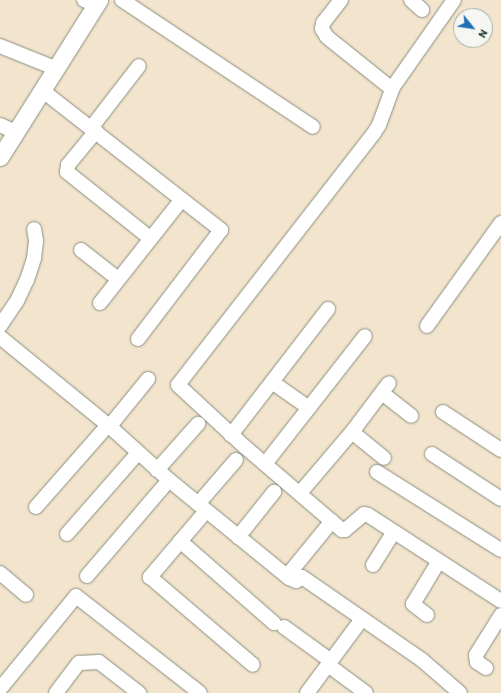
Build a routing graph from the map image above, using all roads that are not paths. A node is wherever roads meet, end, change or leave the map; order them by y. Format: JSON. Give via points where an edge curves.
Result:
{"nodes":[{"id":1,"x":122,"y":0,"type":"edge"},
{"id":2,"x":341,"y":0,"type":"edge"},
{"id":3,"x":410,"y":0,"type":"edge"},
{"id":4,"x":454,"y":0,"type":"edge"},
{"id":5,"x":93,"y":2,"type":"edge"},
{"id":6,"x":422,"y":10,"type":"dead end"},
{"id":7,"x":0,"y":46,"type":"edge"},
{"id":8,"x":139,"y":66,"type":"dead end"},
{"id":9,"x":57,"y":69,"type":"junction"},
{"id":10,"x":392,"y":89,"type":"junction"},
{"id":11,"x":43,"y":91,"type":"junction"},
{"id":12,"x":0,"y":125,"type":"edge"},
{"id":13,"x":313,"y":127,"type":"dead end"},
{"id":14,"x":94,"y":129,"type":"junction"},
{"id":15,"x":16,"y":132,"type":"junction"},
{"id":16,"x":0,"y":157,"type":"edge"},
{"id":17,"x":182,"y":199,"type":"junction"},
{"id":18,"x":501,"y":223,"type":"edge"},
{"id":19,"x":34,"y":229,"type":"dead end"},
{"id":20,"x":150,"y":238,"type":"junction"},
{"id":21,"x":82,"y":250,"type":"dead end"},
{"id":22,"x":118,"y":279,"type":"junction"},
{"id":23,"x":100,"y":303,"type":"dead end"},
{"id":24,"x":328,"y":309,"type":"dead end"},
{"id":25,"x":0,"y":326,"type":"edge"},
{"id":26,"x":427,"y":326,"type":"dead end"},
{"id":27,"x":365,"y":336,"type":"dead end"},
{"id":28,"x":0,"y":337,"type":"edge"},
{"id":29,"x":138,"y":339,"type":"dead end"},
{"id":30,"x":148,"y":379,"type":"dead end"},
{"id":31,"x":272,"y":382,"type":"junction"},
{"id":32,"x":308,"y":408,"type":"junction"},
{"id":33,"x":443,"y":412,"type":"dead end"},
{"id":34,"x":411,"y":416,"type":"dead end"},
{"id":35,"x":198,"y":424,"type":"dead end"},
{"id":36,"x":108,"y":426,"type":"junction"},
{"id":37,"x":352,"y":432,"type":"junction"},
{"id":38,"x":231,"y":435,"type":"junction"},
{"id":39,"x":501,"y":450,"type":"edge"},
{"id":40,"x":138,"y":453,"type":"junction"},
{"id":41,"x":432,"y":454,"type":"dead end"},
{"id":42,"x":384,"y":458,"type":"dead end"},
{"id":43,"x":236,"y":460,"type":"dead end"},
{"id":44,"x":265,"y":464,"type":"junction"},
{"id":45,"x":157,"y":470,"type":"junction"},
{"id":46,"x":377,"y":472,"type":"dead end"},
{"id":47,"x":169,"y":480,"type":"junction"},
{"id":48,"x":274,"y":492,"type":"dead end"},
{"id":49,"x":300,"y":493,"type":"junction"},
{"id":50,"x":501,"y":499,"type":"edge"},
{"id":51,"x":36,"y":507,"type":"dead end"},
{"id":52,"x":202,"y":508,"type":"junction"},
{"id":53,"x":332,"y":521,"type":"junction"},
{"id":54,"x":394,"y":532,"type":"junction"},
{"id":55,"x":67,"y":534,"type":"dead end"},
{"id":56,"x":238,"y":537,"type":"junction"},
{"id":57,"x":180,"y":541,"type":"junction"},
{"id":58,"x":501,"y":550,"type":"edge"},
{"id":59,"x":439,"y":561,"type":"junction"},
{"id":60,"x":373,"y":565,"type":"dead end"},
{"id":61,"x":0,"y":573,"type":"edge"},
{"id":62,"x":87,"y":576,"type":"dead end"},
{"id":63,"x":287,"y":576,"type":"junction"},
{"id":64,"x":26,"y":595,"type":"dead end"},
{"id":65,"x":501,"y":601,"type":"edge"},
{"id":66,"x":501,"y":615,"type":"edge"},
{"id":67,"x":427,"y":616,"type":"dead end"},
{"id":68,"x":362,"y":619,"type":"junction"},
{"id":69,"x":329,"y":663,"type":"junction"},
{"id":70,"x":253,"y":665,"type":"dead end"},
{"id":71,"x":486,"y":668,"type":"dead end"},
{"id":72,"x":0,"y":689,"type":"edge"},
{"id":73,"x":56,"y":693,"type":"edge"},
{"id":74,"x":139,"y":693,"type":"edge"},
{"id":75,"x":200,"y":693,"type":"edge"},
{"id":76,"x":307,"y":693,"type":"edge"},
{"id":77,"x":366,"y":693,"type":"edge"},
{"id":78,"x":460,"y":693,"type":"edge"}],
"edges":[{"from":1,"to":13,"type":"street"},
{"from":2,"to":10,"type":"street","via":[[323,23],[322,29],[327,37]]},
{"from":3,"to":6,"type":"street"},
{"from":4,"to":10,"type":"street"},
{"from":5,"to":9,"type":"street"},
{"from":7,"to":9,"type":"street"},
{"from":8,"to":14,"type":"street"},
{"from":9,"to":11,"type":"street"},
{"from":10,"to":38,"type":"street","via":[[374,133],[178,385]]},
{"from":11,"to":14,"type":"street"},
{"from":11,"to":15,"type":"street"},
{"from":12,"to":15,"type":"street"},
{"from":14,"to":17,"type":"street"},
{"from":14,"to":20,"type":"street","via":[[68,165],[67,172]]},
{"from":15,"to":16,"type":"street"},
{"from":17,"to":20,"type":"street"},
{"from":17,"to":29,"type":"street","via":[[221,230]]},
{"from":18,"to":26,"type":"street"},
{"from":19,"to":25,"type":"street","via":[[34,258],[27,280],[17,301]]},
{"from":20,"to":22,"type":"street"},
{"from":21,"to":22,"type":"street"},
{"from":22,"to":23,"type":"street"},
{"from":24,"to":31,"type":"street"},
{"from":27,"to":32,"type":"street"},
{"from":28,"to":36,"type":"street"},
{"from":30,"to":36,"type":"street"},
{"from":31,"to":32,"type":"street"},
{"from":31,"to":38,"type":"street"},
{"from":32,"to":44,"type":"street"},
{"from":33,"to":39,"type":"street"},
{"from":34,"to":37,"type":"street","via":[[386,388]]},
{"from":35,"to":45,"type":"street"},
{"from":36,"to":40,"type":"street"},
{"from":36,"to":51,"type":"street"},
{"from":37,"to":42,"type":"street"},
{"from":37,"to":49,"type":"street"},
{"from":38,"to":44,"type":"street"},
{"from":40,"to":45,"type":"street"},
{"from":40,"to":55,"type":"street"},
{"from":41,"to":50,"type":"street"},
{"from":43,"to":52,"type":"street"},
{"from":44,"to":49,"type":"street"},
{"from":45,"to":47,"type":"street"},
{"from":46,"to":58,"type":"street"},
{"from":47,"to":52,"type":"street"},
{"from":47,"to":62,"type":"street"},
{"from":48,"to":56,"type":"street"},
{"from":49,"to":53,"type":"street"},
{"from":52,"to":56,"type":"street"},
{"from":52,"to":57,"type":"street"},
{"from":53,"to":54,"type":"street","via":[[342,530],[346,530],[364,514]]},
{"from":53,"to":63,"type":"street"},
{"from":54,"to":59,"type":"street"},
{"from":54,"to":60,"type":"street"},
{"from":56,"to":63,"type":"street"},
{"from":57,"to":69,"type":"street","via":[[279,625]]},
{"from":57,"to":70,"type":"street","via":[[150,577]]},
{"from":59,"to":65,"type":"street"},
{"from":59,"to":67,"type":"street","via":[[413,604]]},
{"from":61,"to":64,"type":"street"},
{"from":63,"to":68,"type":"street","via":[[293,580],[302,577]]},
{"from":66,"to":71,"type":"street","via":[[475,659]]},
{"from":68,"to":69,"type":"street"},
{"from":68,"to":78,"type":"street","via":[[422,660]]},
{"from":69,"to":76,"type":"street"},
{"from":69,"to":77,"type":"street"},
{"from":72,"to":75,"type":"street","via":[[76,596]]},
{"from":73,"to":74,"type":"street","via":[[79,663],[99,662]]}]}
